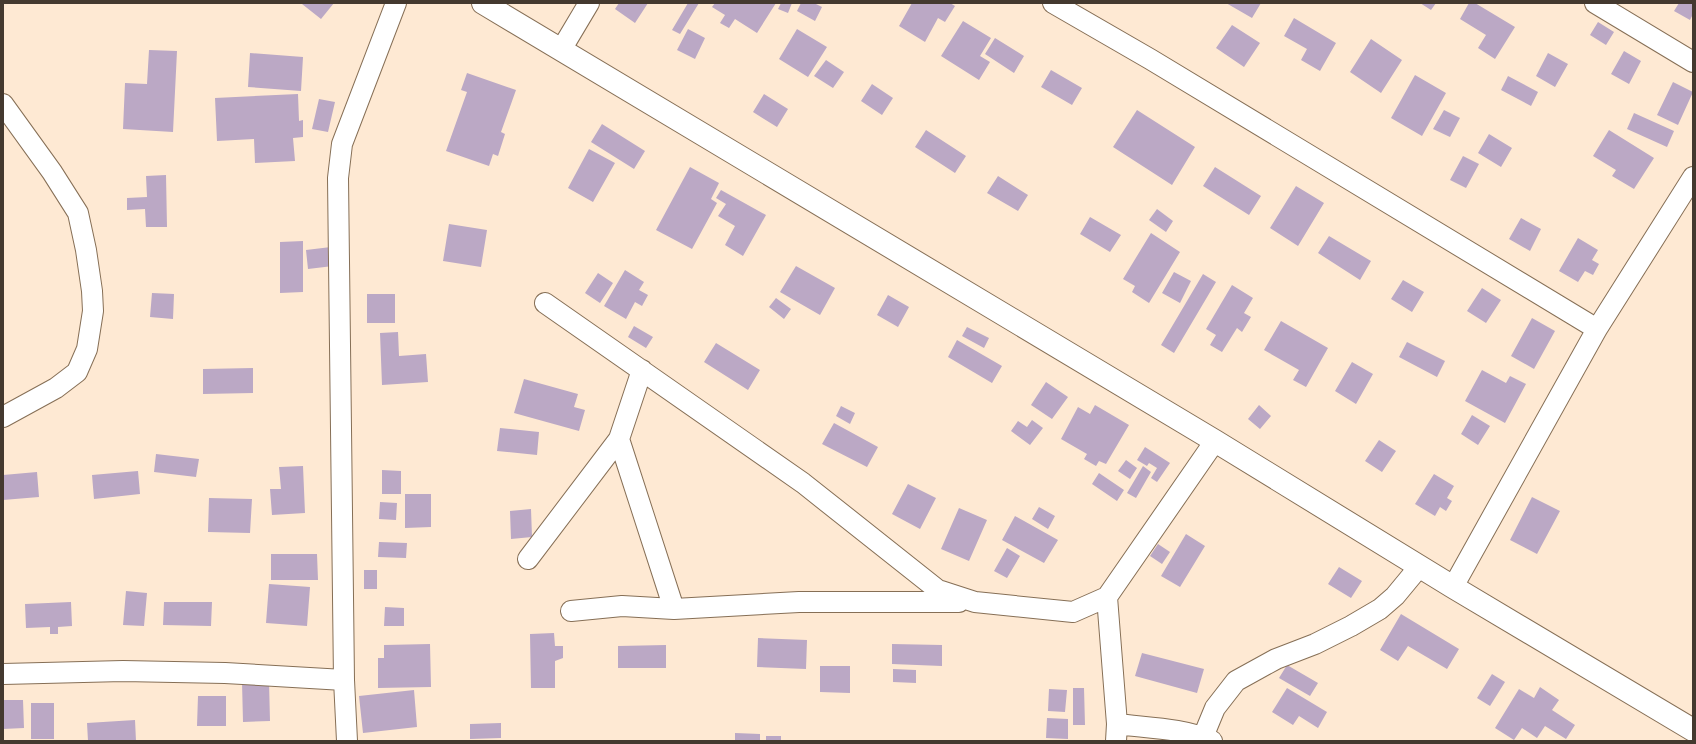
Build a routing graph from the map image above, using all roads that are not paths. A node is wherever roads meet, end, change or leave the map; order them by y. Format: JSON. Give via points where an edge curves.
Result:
{"nodes":[{"id":1,"x":396,"y":3,"type":"edge"},
{"id":2,"x":483,"y":3,"type":"edge"},
{"id":3,"x":589,"y":3,"type":"edge"},
{"id":4,"x":1053,"y":3,"type":"edge"},
{"id":5,"x":1595,"y":3,"type":"edge"},
{"id":6,"x":561,"y":50,"type":"junction"},
{"id":7,"x":1693,"y":62,"type":"edge"},
{"id":8,"x":3,"y":104,"type":"edge"},
{"id":9,"x":1693,"y":177,"type":"edge"},
{"id":10,"x":545,"y":303,"type":"dead end"},
{"id":11,"x":1597,"y":329,"type":"junction"},
{"id":12,"x":642,"y":370,"type":"junction"},
{"id":13,"x":3,"y":417,"type":"edge"},
{"id":14,"x":619,"y":439,"type":"junction"},
{"id":15,"x":1215,"y":441,"type":"junction"},
{"id":16,"x":528,"y":559,"type":"dead end"},
{"id":17,"x":1419,"y":567,"type":"junction"},
{"id":18,"x":1453,"y":587,"type":"junction"},
{"id":19,"x":1108,"y":597,"type":"junction"},
{"id":20,"x":975,"y":602,"type":"junction"},
{"id":21,"x":674,"y":608,"type":"junction"},
{"id":22,"x":571,"y":611,"type":"dead end"},
{"id":23,"x":3,"y":674,"type":"edge"},
{"id":24,"x":344,"y":680,"type":"junction"},
{"id":25,"x":1693,"y":730,"type":"edge"},
{"id":26,"x":1116,"y":733,"type":"edge"},
{"id":27,"x":1208,"y":739,"type":"edge"},
{"id":28,"x":347,"y":741,"type":"edge"}],
"edges":[{"from":1,"to":24,"type":"street","via":[[342,144],[338,178]]},
{"from":2,"to":6,"type":"street"},
{"from":3,"to":6,"type":"street"},
{"from":4,"to":11,"type":"street"},
{"from":5,"to":7,"type":"street"},
{"from":6,"to":15,"type":"street"},
{"from":8,"to":13,"type":"street","via":[[78,213],[86,250],[93,311],[87,350],[77,372],[56,388]]},
{"from":9,"to":11,"type":"street"},
{"from":10,"to":12,"type":"street"},
{"from":11,"to":18,"type":"street"},
{"from":12,"to":14,"type":"street"},
{"from":12,"to":20,"type":"street","via":[[803,483],[938,590]]},
{"from":14,"to":16,"type":"street"},
{"from":14,"to":21,"type":"street"},
{"from":15,"to":17,"type":"street"},
{"from":15,"to":19,"type":"street"},
{"from":17,"to":18,"type":"street"},
{"from":17,"to":27,"type":"street","via":[[1395,596],[1380,609],[1315,644],[1276,659],[1236,681],[1215,708]]},
{"from":18,"to":25,"type":"street"},
{"from":19,"to":20,"type":"street","via":[[1073,612]]},
{"from":19,"to":26,"type":"street"},
{"from":20,"to":21,"type":"street","via":[[799,602]]},
{"from":21,"to":22,"type":"street","via":[[622,606]]},
{"from":23,"to":24,"type":"street","via":[[131,671]]},
{"from":24,"to":28,"type":"street"},
{"from":26,"to":27,"type":"street","via":[[1170,730]]}]}
